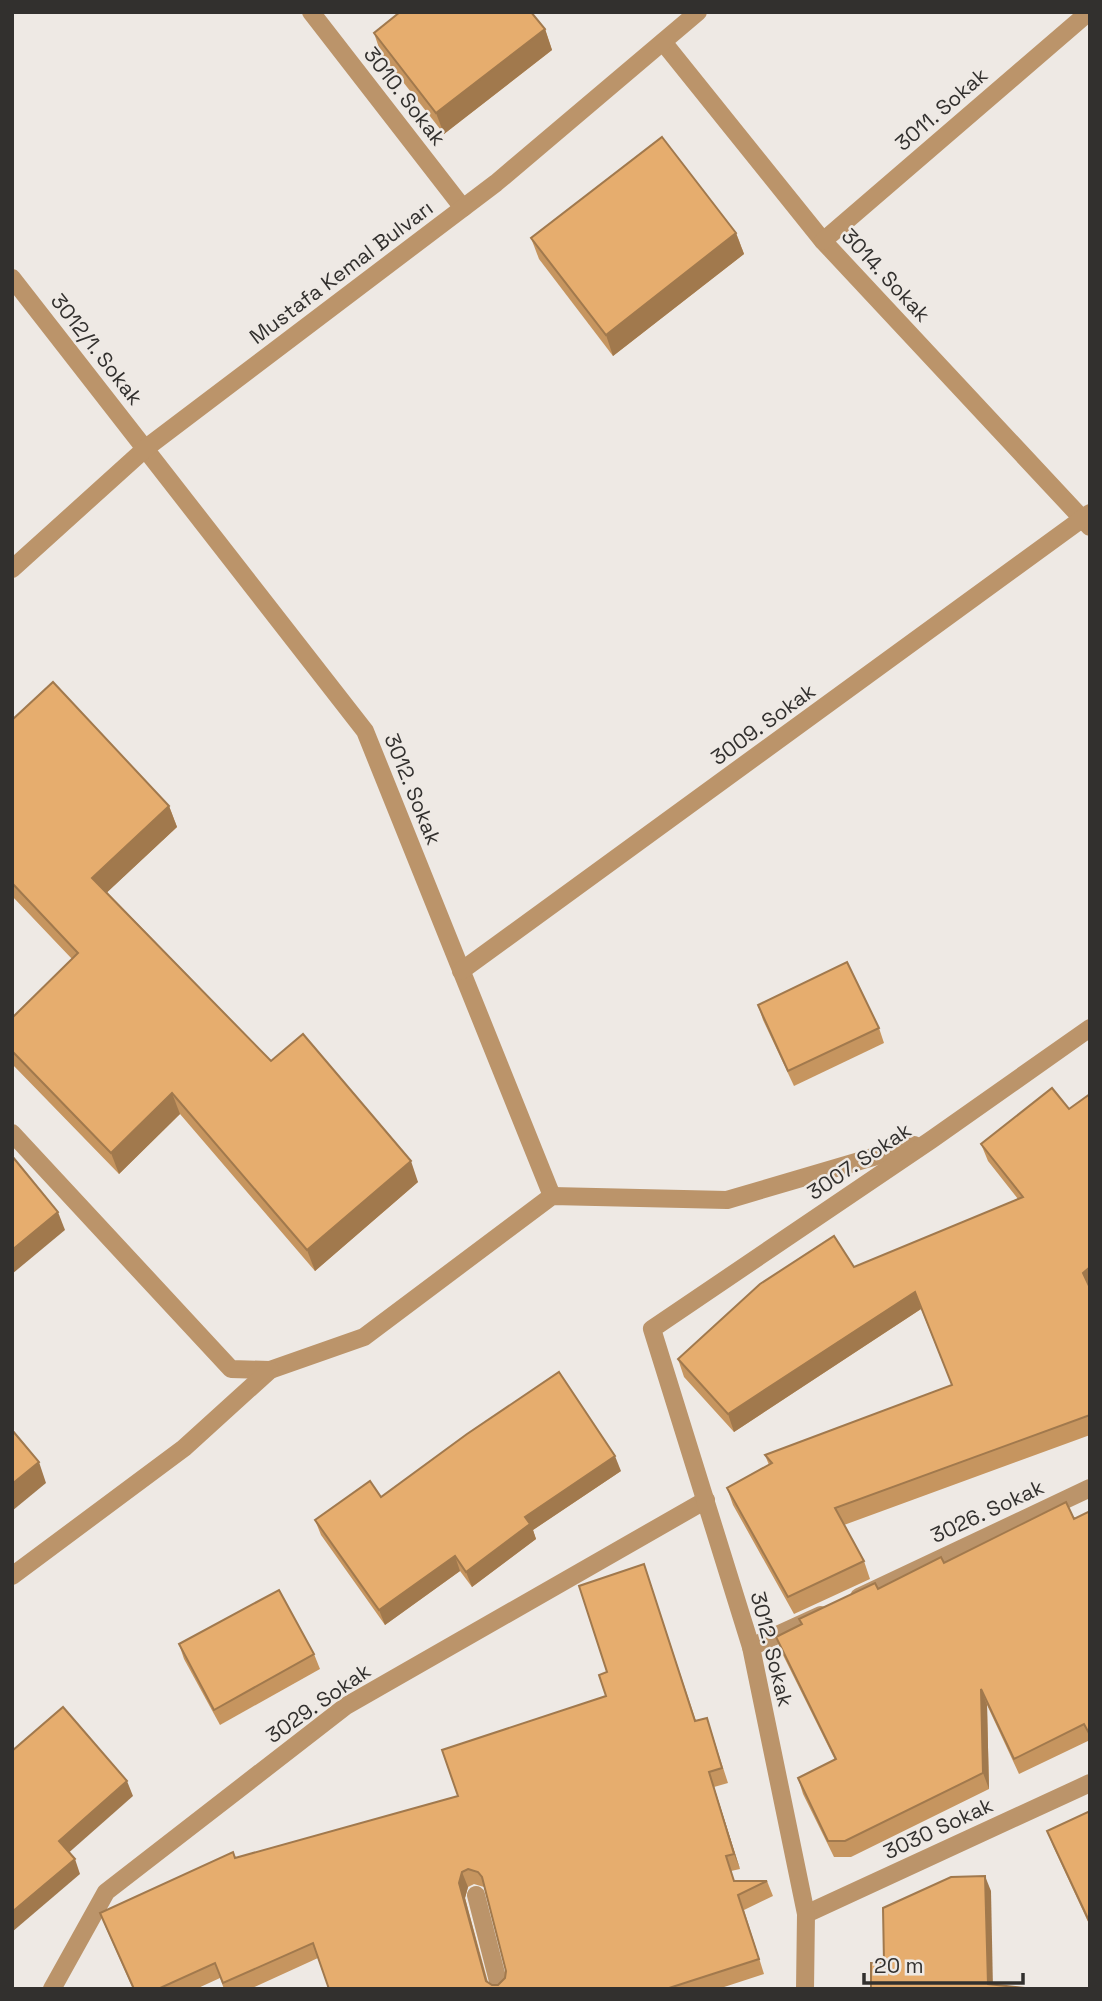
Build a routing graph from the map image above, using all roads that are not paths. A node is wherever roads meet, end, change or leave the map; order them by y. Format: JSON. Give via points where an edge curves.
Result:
{"nodes":[{"id":1,"x":311,"y":12,"type":"edge"},
{"id":2,"x":698,"y":12,"type":"edge"},
{"id":3,"x":1089,"y":12,"type":"edge"},
{"id":4,"x":663,"y":42,"type":"junction"},
{"id":5,"x":463,"y":208,"type":"junction"},
{"id":6,"x":823,"y":241,"type":"junction"},
{"id":7,"x":12,"y":278,"type":"edge"},
{"id":8,"x":146,"y":448,"type":"junction"},
{"id":9,"x":1088,"y":520,"type":"edge"},
{"id":10,"x":12,"y":569,"type":"edge"},
{"id":11,"x":461,"y":971,"type":"junction"},
{"id":12,"x":1090,"y":1028,"type":"edge"},
{"id":13,"x":12,"y":1133,"type":"edge"},
{"id":14,"x":930,"y":1140,"type":"junction"},
{"id":15,"x":552,"y":1196,"type":"junction"},
{"id":16,"x":652,"y":1328,"type":"joint"},
{"id":17,"x":270,"y":1370,"type":"junction"},
{"id":18,"x":1090,"y":1488,"type":"edge"},
{"id":19,"x":706,"y":1500,"type":"junction"},
{"id":20,"x":12,"y":1576,"type":"edge"},
{"id":21,"x":751,"y":1647,"type":"junction"},
{"id":22,"x":1090,"y":1783,"type":"edge"},
{"id":23,"x":476,"y":1895,"type":"edge"},
{"id":24,"x":806,"y":1914,"type":"junction"},
{"id":25,"x":52,"y":1989,"type":"edge"},
{"id":26,"x":500,"y":1989,"type":"edge"},
{"id":27,"x":805,"y":1989,"type":"edge"}],
"edges":[{"from":1,"to":5,"type":"street","name":"3010. Sokak"},
{"from":2,"to":4,"type":"street","name":"Mustafa Kemal Bulvarı"},
{"from":3,"to":6,"type":"street","name":"3011. Sokak"},
{"from":4,"to":5,"type":"street","name":"Mustafa Kemal Bulvarı"},
{"from":4,"to":6,"type":"street","name":"3014. Sokak"},
{"from":5,"to":8,"type":"street","name":"Mustafa Kemal Bulvarı"},
{"from":6,"to":9,"type":"street","name":"3014. Sokak"},
{"from":7,"to":8,"type":"street","name":"3012/1. Sokak"},
{"from":8,"to":10,"type":"street","name":"Mustafa Kemal Bulvarı"},
{"from":8,"to":11,"type":"street","name":"3012. Sokak","via":[[365,731]]},
{"from":9,"to":11,"type":"street","name":"3009. Sokak"},
{"from":11,"to":15,"type":"street","name":"3012. Sokak"},
{"from":12,"to":14,"type":"street","name":"3007. Sokak"},
{"from":13,"to":17,"type":"street","via":[[231,1369]]},
{"from":14,"to":15,"type":"street","via":[[727,1199]]},
{"from":14,"to":16,"type":"street","name":"3007. Sokak"},
{"from":15,"to":17,"type":"street","via":[[364,1337]]},
{"from":16,"to":19,"type":"street","name":"3012. Sokak"},
{"from":17,"to":20,"type":"street","via":[[184,1448]]},
{"from":18,"to":21,"type":"street","name":"3026. Sokak"},
{"from":19,"to":21,"type":"street","name":"3012. Sokak"},
{"from":19,"to":25,"type":"street","name":"3029. Sokak","via":[[346,1706],[106,1892]]},
{"from":21,"to":24,"type":"street","name":"3012. Sokak"},
{"from":22,"to":24,"type":"street","name":"3030 Sokak"},
{"from":23,"to":26,"type":"street"},
{"from":24,"to":27,"type":"street","name":"3012. Sokak"}]}
